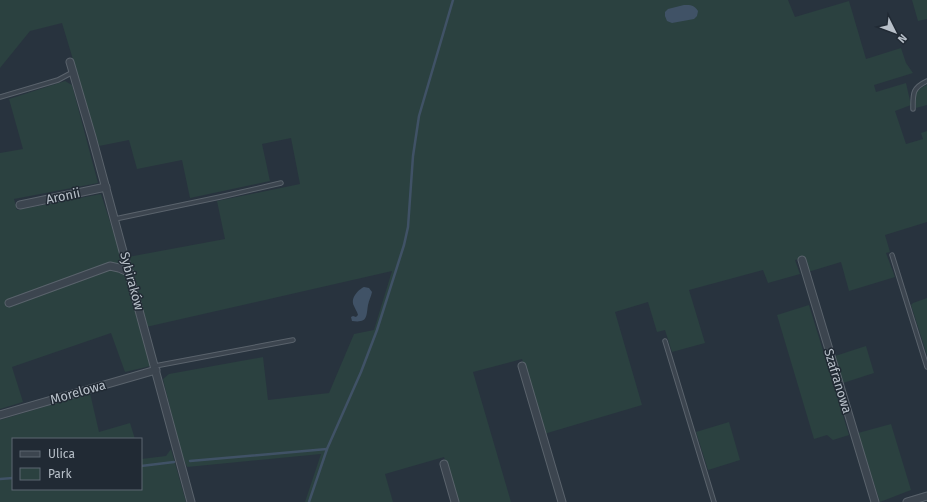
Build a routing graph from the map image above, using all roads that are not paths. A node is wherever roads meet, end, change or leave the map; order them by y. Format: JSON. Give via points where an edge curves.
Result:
{"nodes":[{"id":1,"x":70,"y":62,"type":"dead end"},
{"id":2,"x":73,"y":72,"type":"junction"},
{"id":3,"x":927,"y":81,"type":"edge"},
{"id":4,"x":0,"y":97,"type":"edge"},
{"id":5,"x":913,"y":109,"type":"dead end"},
{"id":6,"x":281,"y":183,"type":"dead end"},
{"id":7,"x":106,"y":187,"type":"junction"},
{"id":8,"x":20,"y":205,"type":"dead end"},
{"id":9,"x":115,"y":219,"type":"junction"},
{"id":10,"x":892,"y":255,"type":"dead end"},
{"id":11,"x":802,"y":260,"type":"dead end"},
{"id":12,"x":130,"y":273,"type":"junction"},
{"id":13,"x":9,"y":303,"type":"dead end"},
{"id":14,"x":293,"y":340,"type":"dead end"},
{"id":15,"x":665,"y":342,"type":"dead end"},
{"id":16,"x":522,"y":366,"type":"dead end"},
{"id":17,"x":927,"y":367,"type":"edge"},
{"id":18,"x":156,"y":368,"type":"junction"},
{"id":19,"x":0,"y":415,"type":"edge"},
{"id":20,"x":444,"y":464,"type":"dead end"},
{"id":21,"x":927,"y":496,"type":"edge"},
{"id":22,"x":191,"y":502,"type":"edge"},
{"id":23,"x":455,"y":502,"type":"edge"},
{"id":24,"x":562,"y":502,"type":"edge"},
{"id":25,"x":714,"y":502,"type":"edge"},
{"id":26,"x":875,"y":502,"type":"edge"},
{"id":27,"x":907,"y":502,"type":"edge"}],
"edges":[{"from":1,"to":2,"type":"street","name":"Sybiraków"},
{"from":2,"to":4,"type":"lane","via":[[58,80]]},
{"from":2,"to":7,"type":"street","name":"Sybiraków"},
{"from":3,"to":5,"type":"lane","via":[[919,85],[914,93]]},
{"from":6,"to":9,"type":"lane"},
{"from":7,"to":8,"type":"street","name":"Aronii"},
{"from":7,"to":9,"type":"street","name":"Sybiraków"},
{"from":9,"to":12,"type":"street","name":"Sybiraków"},
{"from":10,"to":17,"type":"lane"},
{"from":11,"to":26,"type":"street","name":"Szafranowa"},
{"from":12,"to":13,"type":"street","via":[[110,266]]},
{"from":12,"to":18,"type":"street","name":"Sybiraków"},
{"from":14,"to":18,"type":"lane"},
{"from":15,"to":25,"type":"lane"},
{"from":16,"to":24,"type":"street"},
{"from":18,"to":19,"type":"street","name":"Morelowa"},
{"from":18,"to":22,"type":"street","name":"Sybiraków"},
{"from":20,"to":23,"type":"street"},
{"from":21,"to":27,"type":"street"}]}
